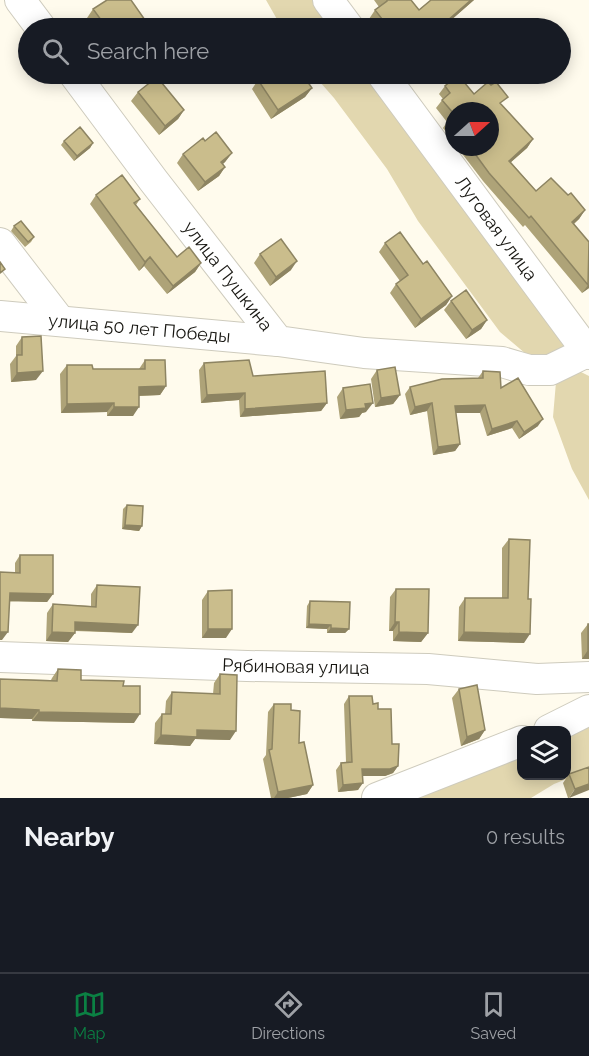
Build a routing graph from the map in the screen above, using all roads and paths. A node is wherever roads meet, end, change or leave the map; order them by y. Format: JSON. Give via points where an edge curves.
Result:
{"nodes":[{"id":1,"x":20,"y":0,"type":"edge"},
{"id":2,"x":328,"y":0,"type":"edge"},
{"id":3,"x":34,"y":18,"type":"edge"},
{"id":4,"x":342,"y":18,"type":"edge"},
{"id":5,"x":81,"y":84,"type":"edge"},
{"id":6,"x":389,"y":84,"type":"edge"},
{"id":7,"x":0,"y":243,"type":"edge"},
{"id":8,"x":0,"y":316,"type":"edge"},
{"id":9,"x":60,"y":321,"type":"junction"},
{"id":10,"x":278,"y":341,"type":"junction"},
{"id":11,"x":588,"y":353,"type":"edge"},
{"id":12,"x":0,"y":657,"type":"edge"},
{"id":13,"x":589,"y":677,"type":"edge"},
{"id":14,"x":589,"y":710,"type":"edge"},
{"id":15,"x":557,"y":726,"type":"edge"},
{"id":16,"x":517,"y":743,"type":"edge"},
{"id":17,"x":377,"y":798,"type":"edge"}],
"edges":[{"from":1,"to":3,"type":"street"},
{"from":2,"to":4,"type":"street"},
{"from":5,"to":10,"type":"street","name":"улица Пушкина"},
{"from":6,"to":11,"type":"street","name":"Луговая улица"},
{"from":7,"to":9,"type":"street"},
{"from":8,"to":9,"type":"street","name":"улица 50 лет Победы"},
{"from":9,"to":10,"type":"street","name":"улица 50 лет Победы"},
{"from":10,"to":11,"type":"street","name":"улица Пушкина","via":[[364,353],[502,362],[529,370],[550,370]]},
{"from":12,"to":13,"type":"street","name":"Рябиновая улица","via":[[428,669],[537,679]]},
{"from":14,"to":15,"type":"street"},
{"from":16,"to":17,"type":"street"}]}
